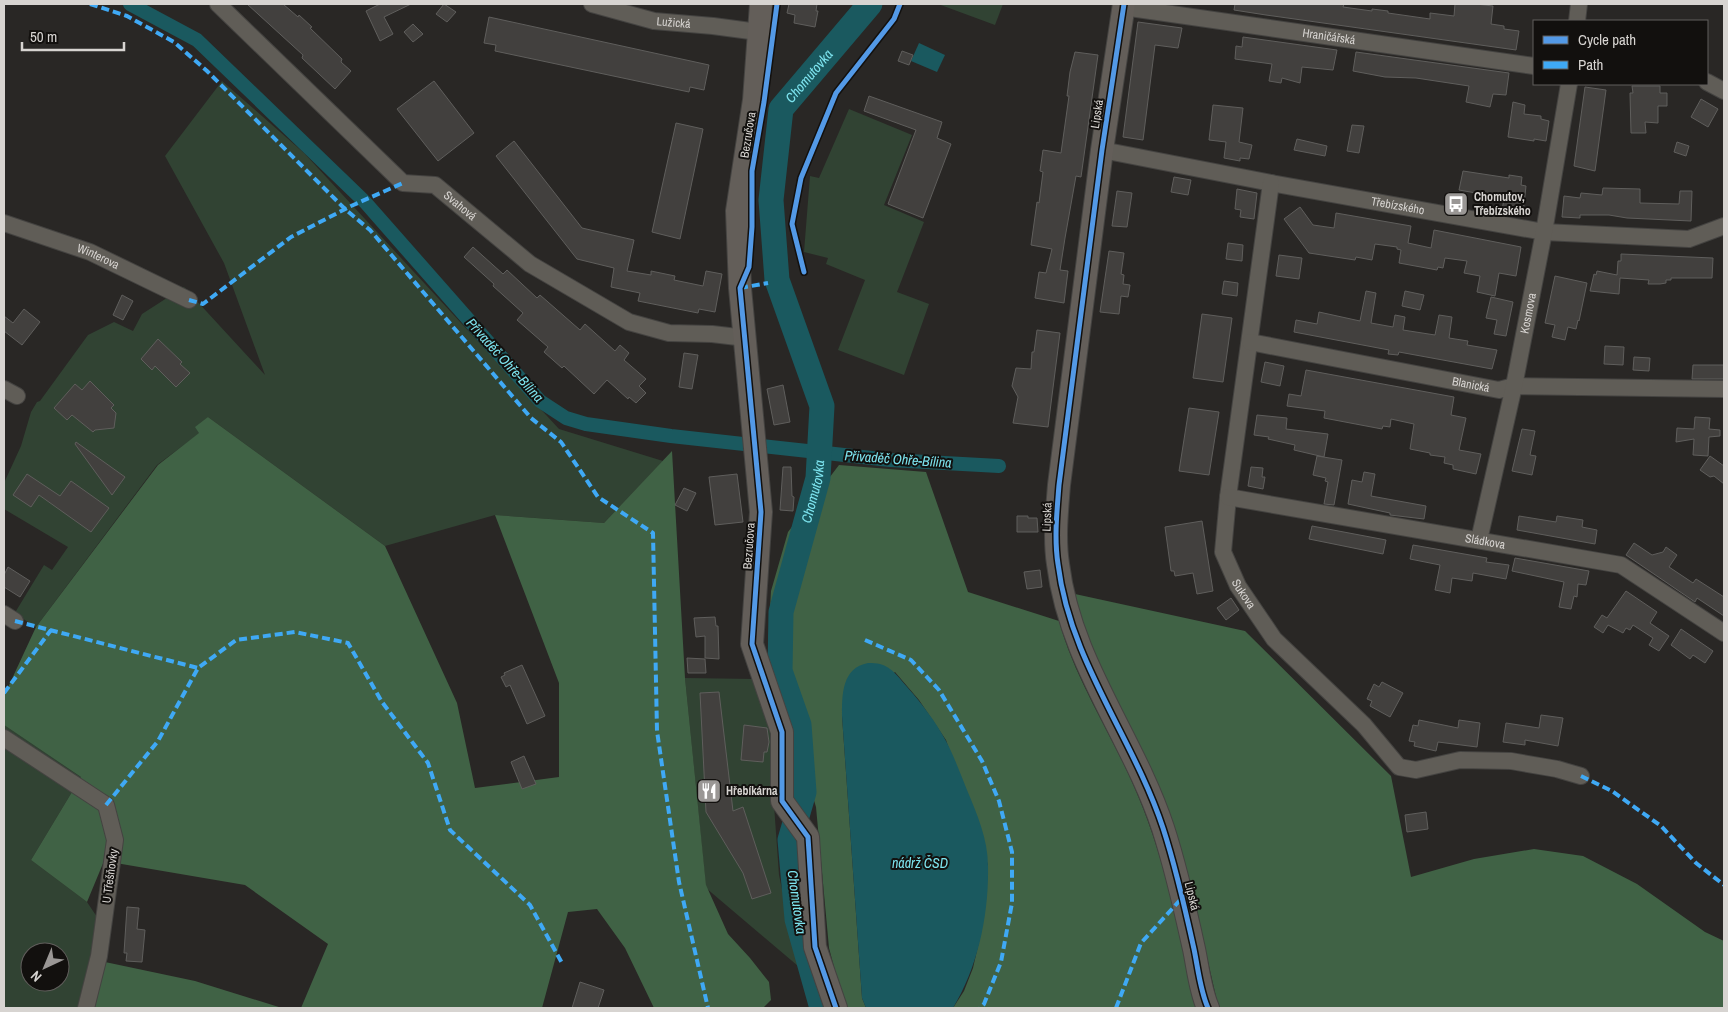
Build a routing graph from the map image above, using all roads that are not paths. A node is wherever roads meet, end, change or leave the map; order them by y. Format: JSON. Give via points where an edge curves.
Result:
{"nodes":[{"id":1,"x":218,"y":4,"type":"edge"},
{"id":2,"x":592,"y":4,"type":"edge"},
{"id":3,"x":761,"y":4,"type":"edge"},
{"id":4,"x":1579,"y":4,"type":"edge"},
{"id":5,"x":1123,"y":5,"type":"edge"},
{"id":6,"x":1577,"y":20,"type":"edge"},
{"id":7,"x":758,"y":32,"type":"junction"},
{"id":8,"x":1533,"y":66,"type":"edge"},
{"id":9,"x":1708,"y":83,"type":"edge"},
{"id":10,"x":1569,"y":85,"type":"edge"},
{"id":11,"x":1724,"y":91,"type":"edge"},
{"id":12,"x":1102,"y":150,"type":"junction"},
{"id":13,"x":1271,"y":183,"type":"junction"},
{"id":14,"x":4,"y":223,"type":"edge"},
{"id":15,"x":1724,"y":226,"type":"edge"},
{"id":16,"x":1544,"y":232,"type":"junction"},
{"id":17,"x":189,"y":300,"type":"dead end"},
{"id":18,"x":746,"y":338,"type":"junction"},
{"id":19,"x":1250,"y":342,"type":"junction"},
{"id":20,"x":1514,"y":386,"type":"junction"},
{"id":21,"x":1724,"y":389,"type":"edge"},
{"id":22,"x":1228,"y":497,"type":"junction"},
{"id":23,"x":1479,"y":540,"type":"junction"},
{"id":24,"x":1724,"y":633,"type":"edge"},
{"id":25,"x":4,"y":738,"type":"edge"},
{"id":26,"x":1581,"y":776,"type":"dead end"},
{"id":27,"x":86,"y":1008,"type":"edge"},
{"id":28,"x":836,"y":1008,"type":"edge"},
{"id":29,"x":1208,"y":1008,"type":"edge"}],
"edges":[{"from":1,"to":18,"type":"street","name":"Svahová","via":[[403,183],[435,185],[530,264],[629,322],[670,333]]},
{"from":2,"to":7,"type":"street","name":"Lužická","via":[[654,21]]},
{"from":3,"to":7,"type":"street","name":"Bezručova"},
{"from":4,"to":6,"type":"street"},
{"from":5,"to":8,"type":"street","name":"Hraničářská"},
{"from":5,"to":12,"type":"street","name":"Lipská"},
{"from":7,"to":18,"type":"street","name":"Bezručova","via":[[754,100],[738,211],[740,288]]},
{"from":9,"to":11,"type":"street"},
{"from":10,"to":16,"type":"street","name":"Kosmova"},
{"from":12,"to":13,"type":"street","name":"Třebízského"},
{"from":12,"to":29,"type":"street","name":"Lipská","via":[[1059,485],[1057,564],[1074,632],[1087,666],[1148,790],[1162,827]]},
{"from":13,"to":16,"type":"street","name":"Třebízského"},
{"from":13,"to":19,"type":"street","name":"Sukova"},
{"from":14,"to":17,"type":"street","name":"Winterova","via":[[90,252]]},
{"from":15,"to":16,"type":"street","name":"Třebízského","via":[[1689,239]]},
{"from":16,"to":20,"type":"street","name":"Kosmova"},
{"from":18,"to":28,"type":"street","name":"Bezručova","via":[[761,512],[752,644],[782,732],[782,801],[808,837],[815,947]]},
{"from":19,"to":20,"type":"street","name":"Blanická","via":[[1499,390]]},
{"from":19,"to":22,"type":"street","name":"Sukova"},
{"from":20,"to":21,"type":"street","name":"Blanická"},
{"from":20,"to":23,"type":"street","name":"Kosmova"},
{"from":22,"to":23,"type":"street","name":"Sládkova"},
{"from":22,"to":26,"type":"street","name":"Sukova","via":[[1223,552],[1238,586],[1274,639],[1364,725],[1399,768],[1416,770],[1460,760],[1511,761]]},
{"from":23,"to":24,"type":"street","name":"Sládkova","via":[[1621,565]]},
{"from":25,"to":27,"type":"street","name":"U Třešňovky","via":[[106,805],[115,840],[99,956]]}]}
